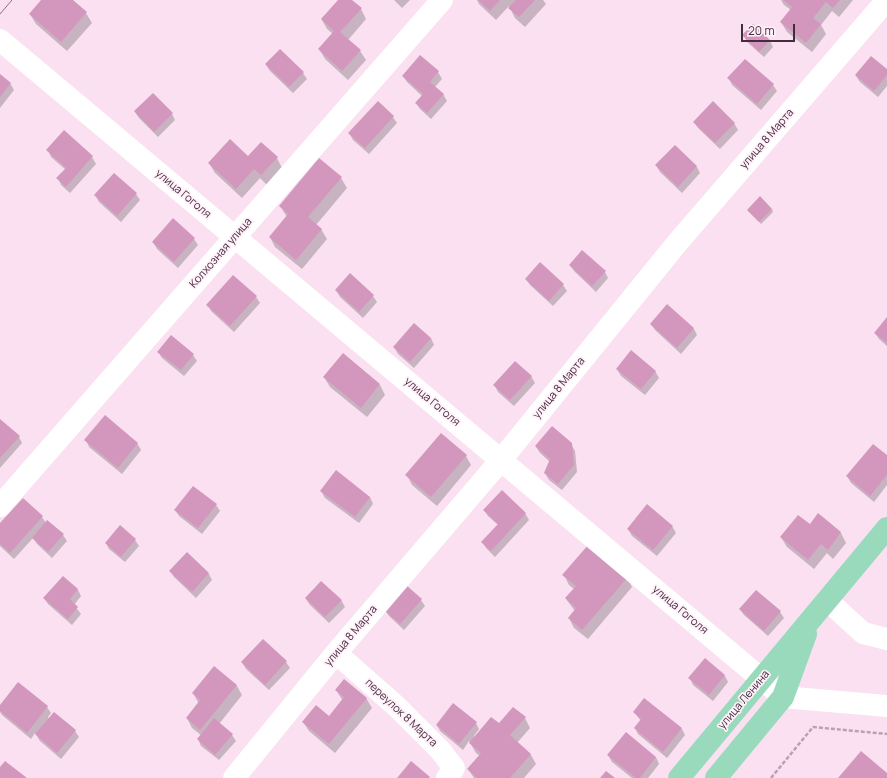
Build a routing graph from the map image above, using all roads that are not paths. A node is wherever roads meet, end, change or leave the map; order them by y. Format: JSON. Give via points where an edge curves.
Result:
{"nodes":[{"id":1,"x":442,"y":0,"type":"edge"},
{"id":2,"x":887,"y":0,"type":"edge"},
{"id":3,"x":0,"y":40,"type":"edge"},
{"id":4,"x":235,"y":237,"type":"junction"},
{"id":5,"x":501,"y":460,"type":"junction"},
{"id":6,"x":0,"y":506,"type":"edge"},
{"id":7,"x":887,"y":528,"type":"edge"},
{"id":8,"x":827,"y":600,"type":"junction"},
{"id":9,"x":810,"y":621,"type":"junction"},
{"id":10,"x":887,"y":639,"type":"edge"},
{"id":11,"x":336,"y":653,"type":"junction"},
{"id":12,"x":762,"y":679,"type":"junction"},
{"id":13,"x":783,"y":697,"type":"junction"},
{"id":14,"x":887,"y":706,"type":"edge"},
{"id":15,"x":234,"y":778,"type":"edge"},
{"id":16,"x":447,"y":778,"type":"edge"},
{"id":17,"x":679,"y":778,"type":"edge"},
{"id":18,"x":716,"y":778,"type":"edge"}],
"edges":[{"from":1,"to":4,"type":"street","name":"Колхозная улица"},
{"from":2,"to":5,"type":"street","name":"улица 8 Марта","via":[[678,242]]},
{"from":3,"to":4,"type":"street","name":"улица Гоголя"},
{"from":4,"to":5,"type":"street","name":"улица Гоголя"},
{"from":4,"to":6,"type":"street","name":"Колхозная улица"},
{"from":5,"to":11,"type":"street","name":"улица 8 Марта"},
{"from":5,"to":12,"type":"street","name":"улица Гоголя"},
{"from":7,"to":8,"type":"main road","name":"улица Ленина"},
{"from":8,"to":9,"type":"main road","name":"улица Ленина"},
{"from":8,"to":10,"type":"street","via":[[863,633]]},
{"from":9,"to":12,"type":"main road","name":"улица Ленина"},
{"from":9,"to":13,"type":"main road","name":"улица Ленина"},
{"from":11,"to":15,"type":"street","name":"улица 8 Марта"},
{"from":11,"to":16,"type":"street","name":"переулок 8 Марта","via":[[396,706],[440,750],[454,768]]},
{"from":12,"to":13,"type":"street","name":"улица Гоголя"},
{"from":12,"to":17,"type":"main road","name":"улица Ленина"},
{"from":13,"to":14,"type":"street"},
{"from":13,"to":18,"type":"main road","name":"улица Ленина"}]}
